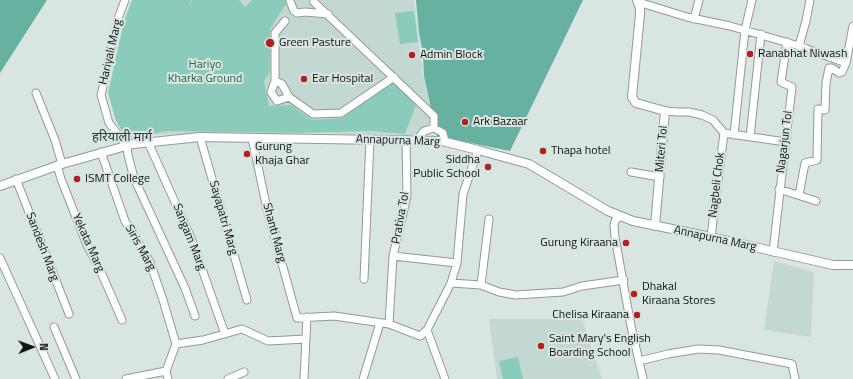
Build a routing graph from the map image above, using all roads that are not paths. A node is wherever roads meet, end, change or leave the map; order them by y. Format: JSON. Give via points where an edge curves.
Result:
{"nodes":[{"id":1,"x":125,"y":0,"type":"edge"},
{"id":2,"x":699,"y":0,"type":"edge"},
{"id":3,"x":752,"y":0,"type":"edge"},
{"id":4,"x":810,"y":0,"type":"edge"},
{"id":5,"x":290,"y":1,"type":"edge"},
{"id":6,"x":638,"y":1,"type":"edge"},
{"id":7,"x":314,"y":2,"type":"dead end"},
{"id":8,"x":328,"y":14,"type":"junction"},
{"id":9,"x":694,"y":19,"type":"junction"},
{"id":10,"x":285,"y":21,"type":"dead end"},
{"id":11,"x":853,"y":26,"type":"edge"},
{"id":12,"x":745,"y":30,"type":"junction"},
{"id":13,"x":761,"y":34,"type":"junction"},
{"id":14,"x":787,"y":42,"type":"junction"},
{"id":15,"x":799,"y":46,"type":"junction"},
{"id":16,"x":846,"y":63,"type":"junction"},
{"id":17,"x":394,"y":77,"type":"junction"},
{"id":18,"x":275,"y":81,"type":"junction"},
{"id":19,"x":36,"y":93,"type":"dead end"},
{"id":20,"x":288,"y":97,"type":"junction"},
{"id":21,"x":665,"y":111,"type":"junction"},
{"id":22,"x":434,"y":128,"type":"junction"},
{"id":23,"x":724,"y":133,"type":"junction"},
{"id":24,"x":734,"y":135,"type":"junction"},
{"id":25,"x":200,"y":137,"type":"junction"},
{"id":26,"x":750,"y":137,"type":"junction"},
{"id":27,"x":252,"y":138,"type":"junction"},
{"id":28,"x":370,"y":140,"type":"junction"},
{"id":29,"x":406,"y":140,"type":"junction"},
{"id":30,"x":419,"y":141,"type":"junction"},
{"id":31,"x":148,"y":142,"type":"junction"},
{"id":32,"x":445,"y":142,"type":"junction"},
{"id":33,"x":786,"y":142,"type":"junction"},
{"id":34,"x":127,"y":146,"type":"junction"},
{"id":35,"x":478,"y":150,"type":"junction"},
{"id":36,"x":101,"y":152,"type":"junction"},
{"id":37,"x":59,"y":164,"type":"junction"},
{"id":38,"x":631,"y":172,"type":"dead end"},
{"id":39,"x":660,"y":177,"type":"junction"},
{"id":40,"x":16,"y":179,"type":"junction"},
{"id":41,"x":0,"y":186,"type":"edge"},
{"id":42,"x":779,"y":190,"type":"junction"},
{"id":43,"x":799,"y":195,"type":"junction"},
{"id":44,"x":816,"y":201,"type":"dead end"},
{"id":45,"x":620,"y":217,"type":"junction"},
{"id":46,"x":489,"y":219,"type":"dead end"},
{"id":47,"x":655,"y":226,"type":"junction"},
{"id":48,"x":711,"y":237,"type":"junction"},
{"id":49,"x":773,"y":252,"type":"junction"},
{"id":50,"x":393,"y":256,"type":"junction"},
{"id":51,"x":0,"y":258,"type":"edge"},
{"id":52,"x":457,"y":263,"type":"junction"},
{"id":53,"x":853,"y":265,"type":"edge"},
{"id":54,"x":364,"y":279,"type":"dead end"},
{"id":55,"x":624,"y":280,"type":"junction"},
{"id":56,"x":451,"y":283,"type":"junction"},
{"id":57,"x":481,"y":286,"type":"junction"},
{"id":58,"x":247,"y":300,"type":"dead end"},
{"id":59,"x":69,"y":314,"type":"dead end"},
{"id":60,"x":195,"y":316,"type":"dead end"},
{"id":61,"x":307,"y":317,"type":"junction"},
{"id":62,"x":122,"y":320,"type":"dead end"},
{"id":63,"x":380,"y":323,"type":"junction"},
{"id":64,"x":389,"y":324,"type":"junction"},
{"id":65,"x":54,"y":327,"type":"dead end"},
{"id":66,"x":427,"y":330,"type":"junction"},
{"id":67,"x":225,"y":334,"type":"junction"},
{"id":68,"x":306,"y":339,"type":"junction"},
{"id":69,"x":176,"y":344,"type":"junction"},
{"id":70,"x":638,"y":361,"type":"junction"},
{"id":71,"x":166,"y":371,"type":"junction"},
{"id":72,"x":244,"y":372,"type":"dead end"},
{"id":73,"x":56,"y":379,"type":"edge"},
{"id":74,"x":76,"y":379,"type":"edge"},
{"id":75,"x":126,"y":379,"type":"edge"},
{"id":76,"x":168,"y":379,"type":"edge"},
{"id":77,"x":228,"y":379,"type":"edge"},
{"id":78,"x":304,"y":379,"type":"edge"},
{"id":79,"x":363,"y":379,"type":"edge"},
{"id":80,"x":445,"y":379,"type":"edge"},
{"id":81,"x":642,"y":379,"type":"edge"},
{"id":82,"x":795,"y":379,"type":"edge"}],
"edges":[{"from":1,"to":34,"type":"street","name":"Hariyali Marg","via":[[101,95],[110,123]]},
{"from":2,"to":9,"type":"street"},
{"from":3,"to":12,"type":"street"},
{"from":4,"to":15,"type":"street"},
{"from":5,"to":8,"type":"street","via":[[297,13]]},
{"from":6,"to":9,"type":"street"},
{"from":6,"to":21,"type":"main road","name":"Miteri Tol","via":[[640,14],[632,97],[636,103]]},
{"from":7,"to":8,"type":"street"},
{"from":8,"to":17,"type":"street"},
{"from":9,"to":12,"type":"street"},
{"from":10,"to":18,"type":"street","via":[[276,33]]},
{"from":11,"to":16,"type":"street"},
{"from":12,"to":13,"type":"street"},
{"from":12,"to":24,"type":"street"},
{"from":13,"to":14,"type":"street"},
{"from":13,"to":26,"type":"street"},
{"from":14,"to":15,"type":"street"},
{"from":14,"to":33,"type":"street","name":"Nagarjun Tol","via":[[781,82],[792,87]]},
{"from":15,"to":16,"type":"street"},
{"from":16,"to":43,"type":"street","via":[[841,73],[829,68],[826,110],[818,109],[817,160],[805,163]]},
{"from":17,"to":20,"type":"street","via":[[341,113],[313,114]]},
{"from":17,"to":22,"type":"street","via":[[434,116]]},
{"from":18,"to":20,"type":"street","via":[[282,84]]},
{"from":18,"to":20,"type":"street","via":[[271,92],[277,101]]},
{"from":19,"to":37,"type":"street","name":"Yekata Marg","via":[[55,140]]},
{"from":21,"to":23,"type":"street","via":[[702,115],[713,120]]},
{"from":21,"to":39,"type":"main road","name":"Miteri Tol"},
{"from":22,"to":30,"type":"street","via":[[424,130]]},
{"from":22,"to":32,"type":"street","via":[[443,133]]},
{"from":23,"to":24,"type":"street"},
{"from":23,"to":48,"type":"street","name":"Nagbeli Chok"},
{"from":24,"to":26,"type":"street"},
{"from":25,"to":27,"type":"main road","name":"Annapurna Marg"},
{"from":25,"to":31,"type":"main road","name":"Annapurna Marg"},
{"from":25,"to":58,"type":"street","name":"Sayapatri Marg"},
{"from":26,"to":33,"type":"street"},
{"from":27,"to":28,"type":"main road","name":"Annapurna Marg"},
{"from":27,"to":61,"type":"street","name":"Shanti Marg","via":[[267,209],[297,318]]},
{"from":28,"to":29,"type":"main road","name":"Annapurna Marg"},
{"from":28,"to":54,"type":"street"},
{"from":29,"to":30,"type":"main road","name":"Annapurna Marg"},
{"from":29,"to":50,"type":"street","name":"Prativa Tol","via":[[407,196]]},
{"from":30,"to":32,"type":"main road","name":"Annapurna Marg"},
{"from":31,"to":34,"type":"main road","name":"Annapurna Marg"},
{"from":31,"to":67,"type":"street","name":"Sangam Marg","via":[[191,238]]},
{"from":32,"to":35,"type":"main road","name":"Annapurna Marg"},
{"from":33,"to":42,"type":"street","name":"Nagarjun Tol"},
{"from":34,"to":36,"type":"main road","name":"Annapurna Marg"},
{"from":34,"to":60,"type":"street","via":[[134,178],[185,288]]},
{"from":35,"to":45,"type":"main road","name":"Annapurna Marg","via":[[529,164]]},
{"from":35,"to":52,"type":"street","via":[[462,194]]},
{"from":36,"to":37,"type":"main road","name":"Annapurna Marg"},
{"from":36,"to":69,"type":"street","name":"Siris Marg","via":[[125,221],[150,262]]},
{"from":37,"to":40,"type":"main road","name":"Annapurna Marg"},
{"from":37,"to":62,"type":"street","name":"Yekata Marg","via":[[61,179],[87,244]]},
{"from":38,"to":39,"type":"street"},
{"from":39,"to":47,"type":"main road","name":"Miteri Tol"},
{"from":40,"to":41,"type":"main road","name":"Annapurna Marg"},
{"from":40,"to":59,"type":"street","name":"Sandesh Marg"},
{"from":42,"to":43,"type":"street"},
{"from":42,"to":49,"type":"street","name":"Nagarjun Tol"},
{"from":43,"to":44,"type":"street"},
{"from":45,"to":47,"type":"main road","name":"Annapurna Marg"},
{"from":45,"to":55,"type":"street","via":[[614,225]]},
{"from":46,"to":57,"type":"street"},
{"from":47,"to":48,"type":"main road","name":"Annapurna Marg"},
{"from":48,"to":49,"type":"main road","name":"Annapurna Marg"},
{"from":49,"to":53,"type":"main road","name":"Annapurna Marg","via":[[833,265]]},
{"from":50,"to":52,"type":"street","name":"Prativa Tol"},
{"from":50,"to":64,"type":"street"},
{"from":51,"to":73,"type":"street"},
{"from":52,"to":56,"type":"street"},
{"from":55,"to":57,"type":"street","via":[[582,286],[563,292],[516,295]]},
{"from":55,"to":70,"type":"street"},
{"from":56,"to":57,"type":"street"},
{"from":56,"to":66,"type":"street"},
{"from":61,"to":63,"type":"street","via":[[334,316]]},
{"from":61,"to":68,"type":"street"},
{"from":63,"to":64,"type":"street"},
{"from":63,"to":79,"type":"street"},
{"from":64,"to":66,"type":"street","via":[[420,336]]},
{"from":65,"to":74,"type":"street"},
{"from":66,"to":80,"type":"street"},
{"from":67,"to":68,"type":"street","via":[[242,329],[268,341]]},
{"from":67,"to":69,"type":"street"},
{"from":68,"to":78,"type":"street"},
{"from":69,"to":71,"type":"street"},
{"from":70,"to":81,"type":"street"},
{"from":70,"to":82,"type":"street","via":[[698,349],[719,350],[792,364]]},
{"from":71,"to":75,"type":"street"},
{"from":71,"to":76,"type":"street"},
{"from":72,"to":77,"type":"street"}]}
